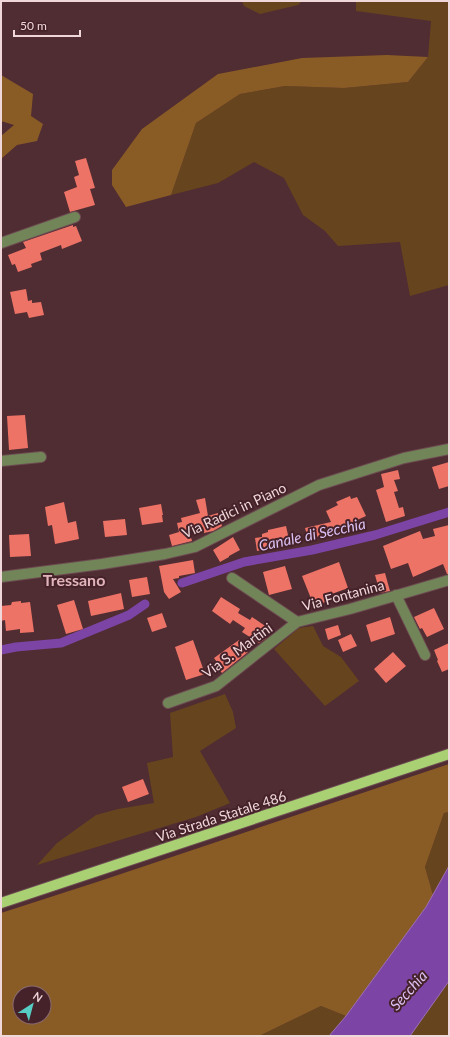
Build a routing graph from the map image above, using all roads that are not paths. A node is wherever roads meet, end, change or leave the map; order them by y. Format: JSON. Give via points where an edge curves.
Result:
{"nodes":[{"id":1,"x":75,"y":217,"type":"dead end"},
{"id":2,"x":1,"y":243,"type":"edge"},
{"id":3,"x":449,"y":449,"type":"edge"},
{"id":4,"x":41,"y":457,"type":"dead end"},
{"id":5,"x":1,"y":461,"type":"edge"},
{"id":6,"x":1,"y":577,"type":"edge"},
{"id":7,"x":232,"y":578,"type":"dead end"},
{"id":8,"x":449,"y":580,"type":"edge"},
{"id":9,"x":396,"y":595,"type":"junction"},
{"id":10,"x":297,"y":622,"type":"junction"},
{"id":11,"x":425,"y":655,"type":"dead end"},
{"id":12,"x":168,"y":703,"type":"dead end"},
{"id":13,"x":449,"y":754,"type":"edge"},
{"id":14,"x":1,"y":903,"type":"edge"}],
"edges":[{"from":1,"to":2,"type":"street"},
{"from":3,"to":6,"type":"street","name":"Via Radici in Piano","via":[[404,458],[319,485],[195,547],[165,554]]},
{"from":4,"to":5,"type":"street"},
{"from":7,"to":10,"type":"street","name":"Via Fontanina"},
{"from":8,"to":9,"type":"street","name":"Via Fontanina"},
{"from":9,"to":10,"type":"street","name":"Via Fontanina"},
{"from":9,"to":11,"type":"street"},
{"from":10,"to":12,"type":"street","name":"Via S. Martini","via":[[216,686]]},
{"from":13,"to":14,"type":"main road","name":"Via Strada Statale 486"}]}
